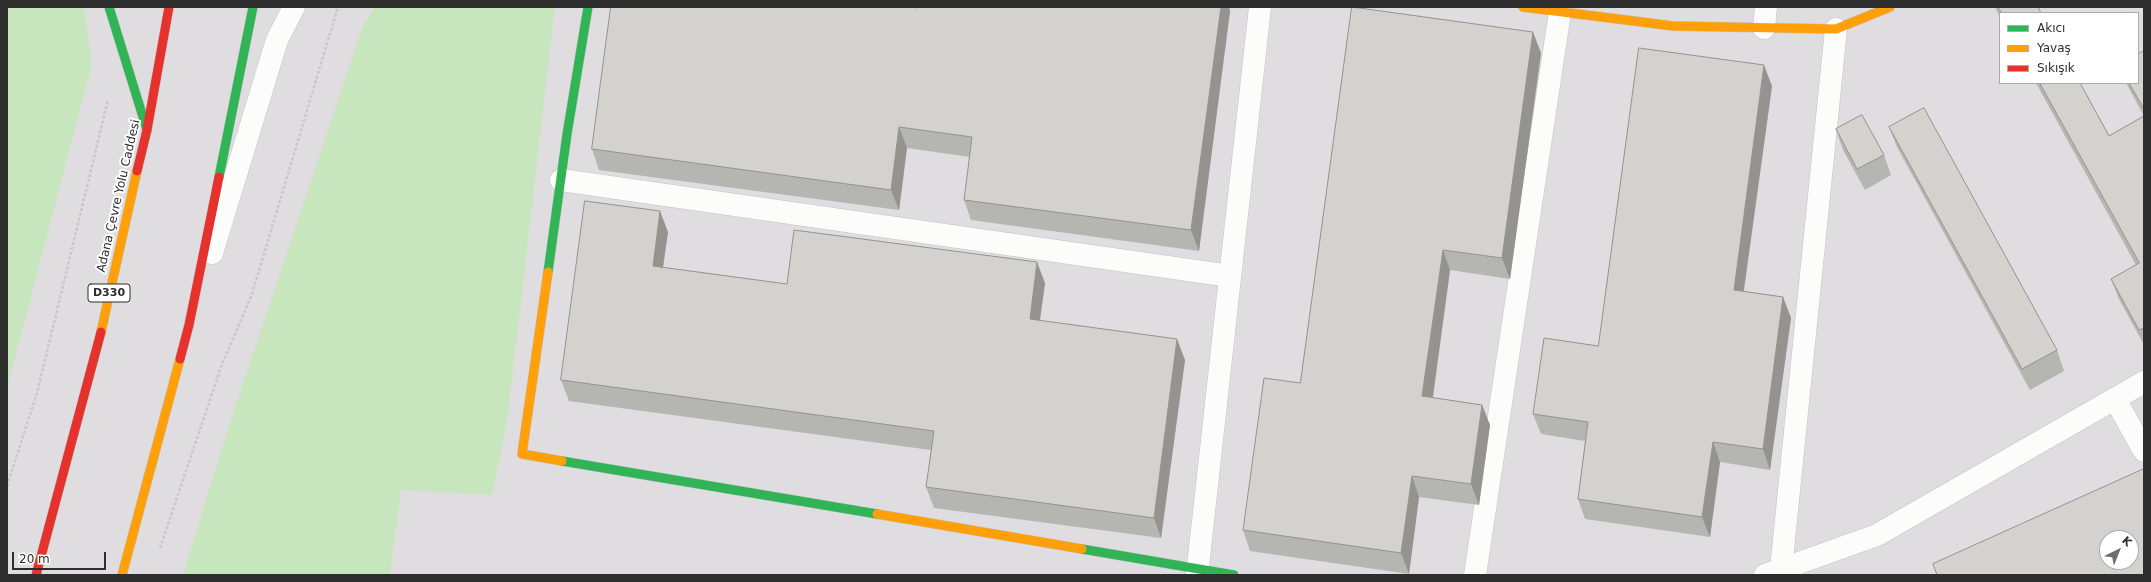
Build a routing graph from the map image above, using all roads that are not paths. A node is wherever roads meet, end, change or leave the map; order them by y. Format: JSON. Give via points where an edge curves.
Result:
{"nodes":[{"id":1,"x":109,"y":7,"type":"edge"},
{"id":2,"x":169,"y":7,"type":"edge"},
{"id":3,"x":253,"y":7,"type":"edge"},
{"id":4,"x":294,"y":7,"type":"edge"},
{"id":5,"x":588,"y":7,"type":"edge"},
{"id":6,"x":1260,"y":7,"type":"edge"},
{"id":7,"x":1523,"y":7,"type":"edge"},
{"id":8,"x":1766,"y":7,"type":"edge"},
{"id":9,"x":1890,"y":7,"type":"edge"},
{"id":10,"x":1560,"y":12,"type":"junction"},
{"id":11,"x":1764,"y":28,"type":"junction"},
{"id":12,"x":1836,"y":29,"type":"junction"},
{"id":13,"x":147,"y":130,"type":"junction"},
{"id":14,"x":561,"y":180,"type":"junction"},
{"id":15,"x":1230,"y":276,"type":"junction"},
{"id":16,"x":190,"y":325,"type":"junction"},
{"id":17,"x":2144,"y":382,"type":"edge"},
{"id":18,"x":2115,"y":399,"type":"junction"},
{"id":19,"x":2144,"y":451,"type":"edge"},
{"id":20,"x":1197,"y":572,"type":"edge"},
{"id":21,"x":1773,"y":572,"type":"edge"},
{"id":22,"x":36,"y":575,"type":"edge"},
{"id":23,"x":122,"y":575,"type":"edge"},
{"id":24,"x":1234,"y":575,"type":"edge"},
{"id":25,"x":1475,"y":575,"type":"edge"}],
"edges":[{"from":1,"to":13,"type":"main road"},
{"from":2,"to":13,"type":"main road","name":"Adana Çevre Yolu Caddesi","number":"D330"},
{"from":3,"to":16,"type":"main road"},
{"from":4,"to":16,"type":"street","via":[[277,40]]},
{"from":5,"to":14,"type":"main road"},
{"from":6,"to":15,"type":"street"},
{"from":7,"to":10,"type":"main road"},
{"from":8,"to":11,"type":"street"},
{"from":9,"to":12,"type":"main road"},
{"from":10,"to":11,"type":"main road","via":[[1673,26]]},
{"from":10,"to":25,"type":"street"},
{"from":11,"to":12,"type":"main road"},
{"from":12,"to":21,"type":"street"},
{"from":13,"to":22,"type":"main road","name":"Adana Çevre Yolu Caddesi","number":"D330","via":[[94,360]]},
{"from":14,"to":15,"type":"street"},
{"from":14,"to":20,"type":"main road","via":[[522,454]]},
{"from":15,"to":20,"type":"street"},
{"from":16,"to":23,"type":"main road"},
{"from":17,"to":18,"type":"street"},
{"from":18,"to":19,"type":"street"},
{"from":18,"to":21,"type":"street","via":[[1877,535]]},
{"from":20,"to":24,"type":"main road"}]}
